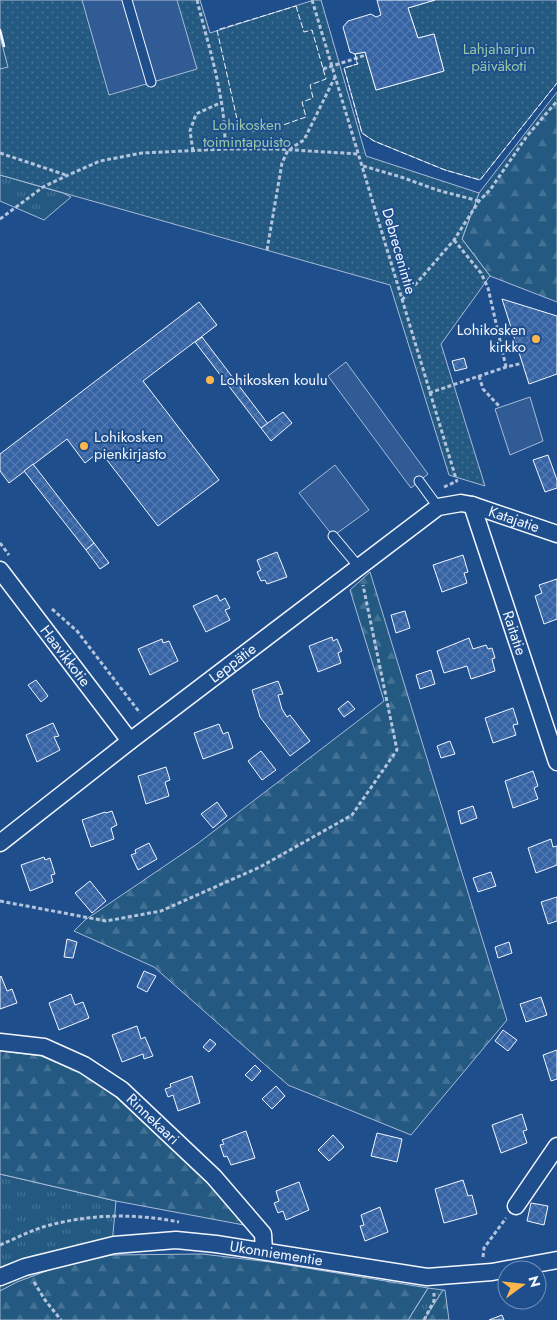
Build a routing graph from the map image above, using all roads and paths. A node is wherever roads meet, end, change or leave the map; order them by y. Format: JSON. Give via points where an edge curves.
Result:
{"nodes":[{"id":1,"x":128,"y":0,"type":"edge"},
{"id":2,"x":197,"y":0,"type":"edge"},
{"id":3,"x":312,"y":0,"type":"edge"},
{"id":4,"x":366,"y":55,"type":"dead end"},
{"id":5,"x":332,"y":66,"type":"junction"},
{"id":6,"x":323,"y":70,"type":"dead end"},
{"id":7,"x":335,"y":77,"type":"junction"},
{"id":8,"x":151,"y":82,"type":"dead end"},
{"id":9,"x":557,"y":101,"type":"edge"},
{"id":10,"x":222,"y":102,"type":"junction"},
{"id":11,"x":226,"y":148,"type":"junction"},
{"id":12,"x":288,"y":150,"type":"junction"},
{"id":13,"x":193,"y":151,"type":"junction"},
{"id":14,"x":0,"y":153,"type":"edge"},
{"id":15,"x":358,"y":154,"type":"junction"},
{"id":16,"x":363,"y":166,"type":"junction"},
{"id":17,"x":66,"y":176,"type":"junction"},
{"id":18,"x":479,"y":201,"type":"junction"},
{"id":19,"x":0,"y":219,"type":"edge"},
{"id":20,"x":454,"y":240,"type":"junction"},
{"id":21,"x":267,"y":250,"type":"dead end"},
{"id":22,"x":402,"y":300,"type":"junction"},
{"id":23,"x":523,"y":363,"type":"dead end"},
{"id":24,"x":506,"y":367,"type":"junction"},
{"id":25,"x":479,"y":376,"type":"junction"},
{"id":26,"x":429,"y":393,"type":"junction"},
{"id":27,"x":500,"y":407,"type":"dead end"},
{"id":28,"x":419,"y":481,"type":"dead end"},
{"id":29,"x":472,"y":505,"type":"junction"},
{"id":30,"x":438,"y":507,"type":"junction"},
{"id":31,"x":557,"y":534,"type":"edge"},
{"id":32,"x":333,"y":536,"type":"dead end"},
{"id":33,"x":0,"y":543,"type":"edge"},
{"id":34,"x":11,"y":557,"type":"dead end"},
{"id":35,"x":359,"y":567,"type":"junction"},
{"id":36,"x":0,"y":570,"type":"edge"},
{"id":37,"x":51,"y":607,"type":"dead end"},
{"id":38,"x":142,"y":715,"type":"dead end"},
{"id":39,"x":130,"y":741,"type":"junction"},
{"id":40,"x":557,"y":762,"type":"edge"},
{"id":41,"x":0,"y":843,"type":"edge"},
{"id":42,"x":0,"y":901,"type":"edge"},
{"id":43,"x":0,"y":1042,"type":"edge"},
{"id":44,"x":557,"y":1146,"type":"edge"},
{"id":45,"x":516,"y":1206,"type":"joint"},
{"id":46,"x":264,"y":1251,"type":"junction"},
{"id":47,"x":557,"y":1260,"type":"edge"},
{"id":48,"x":483,"y":1261,"type":"dead end"},
{"id":49,"x":25,"y":1267,"type":"junction"},
{"id":50,"x":0,"y":1277,"type":"edge"},
{"id":51,"x":435,"y":1277,"type":"junction"},
{"id":52,"x":61,"y":1320,"type":"edge"},
{"id":53,"x":424,"y":1320,"type":"edge"}],
"edges":[{"from":1,"to":8,"type":"lane"},
{"from":2,"to":10,"type":"path"},
{"from":3,"to":5,"type":"path","name":"Debrecenintie"},
{"from":4,"to":5,"type":"path"},
{"from":5,"to":6,"type":"path"},
{"from":5,"to":7,"type":"path","name":"Debrecenintie"},
{"from":7,"to":12,"type":"path","via":[[304,140]]},
{"from":7,"to":15,"type":"path","name":"Debrecenintie"},
{"from":9,"to":18,"type":"path"},
{"from":10,"to":11,"type":"path"},
{"from":10,"to":13,"type":"path","via":[[196,114],[190,131]]},
{"from":11,"to":12,"type":"path"},
{"from":11,"to":13,"type":"path"},
{"from":12,"to":15,"type":"path"},
{"from":12,"to":21,"type":"path","via":[[282,163]]},
{"from":13,"to":17,"type":"path","via":[[142,153],[100,162]]},
{"from":14,"to":17,"type":"path"},
{"from":15,"to":16,"type":"path","name":"Debrecenintie"},
{"from":16,"to":18,"type":"path"},
{"from":16,"to":22,"type":"path","name":"Debrecenintie"},
{"from":17,"to":19,"type":"path","via":[[43,187]]},
{"from":18,"to":20,"type":"path"},
{"from":20,"to":22,"type":"path"},
{"from":20,"to":24,"type":"path","via":[[481,273],[488,288]]},
{"from":22,"to":26,"type":"path","name":"Debrecenintie"},
{"from":23,"to":24,"type":"path"},
{"from":24,"to":25,"type":"path"},
{"from":25,"to":26,"type":"path"},
{"from":25,"to":27,"type":"path","via":[[483,389]]},
{"from":26,"to":29,"type":"path","name":"Debrecenintie","via":[[457,481]]},
{"from":28,"to":30,"type":"lane"},
{"from":29,"to":30,"type":"street"},
{"from":29,"to":31,"type":"street","name":"Katajatie"},
{"from":29,"to":40,"type":"street","name":"Raitatie"},
{"from":30,"to":35,"type":"street","name":"Leppätie"},
{"from":32,"to":35,"type":"lane"},
{"from":33,"to":34,"type":"path"},
{"from":35,"to":39,"type":"street","name":"Leppätie"},
{"from":35,"to":42,"type":"path","via":[[397,750],[352,815],[260,867],[161,911],[106,921]]},
{"from":36,"to":39,"type":"street","name":"Haavikkotie"},
{"from":37,"to":38,"type":"path","via":[[77,631]]},
{"from":39,"to":41,"type":"street","name":"Leppätie"},
{"from":43,"to":46,"type":"street","name":"Rinnekaari","via":[[44,1047],[84,1064],[122,1090],[214,1177],[264,1234]]},
{"from":44,"to":45,"type":"street"},
{"from":45,"to":48,"type":"path","via":[[484,1248]]},
{"from":46,"to":49,"type":"street","name":"Ukonniementie","via":[[176,1240],[114,1245]]},
{"from":46,"to":51,"type":"street","name":"Ukonniementie"},
{"from":47,"to":51,"type":"street","name":"Ukonniementie","via":[[492,1272]]},
{"from":49,"to":50,"type":"street","name":"Ukonniementie"},
{"from":49,"to":52,"type":"path"},
{"from":51,"to":53,"type":"path","via":[[434,1302]]}]}
